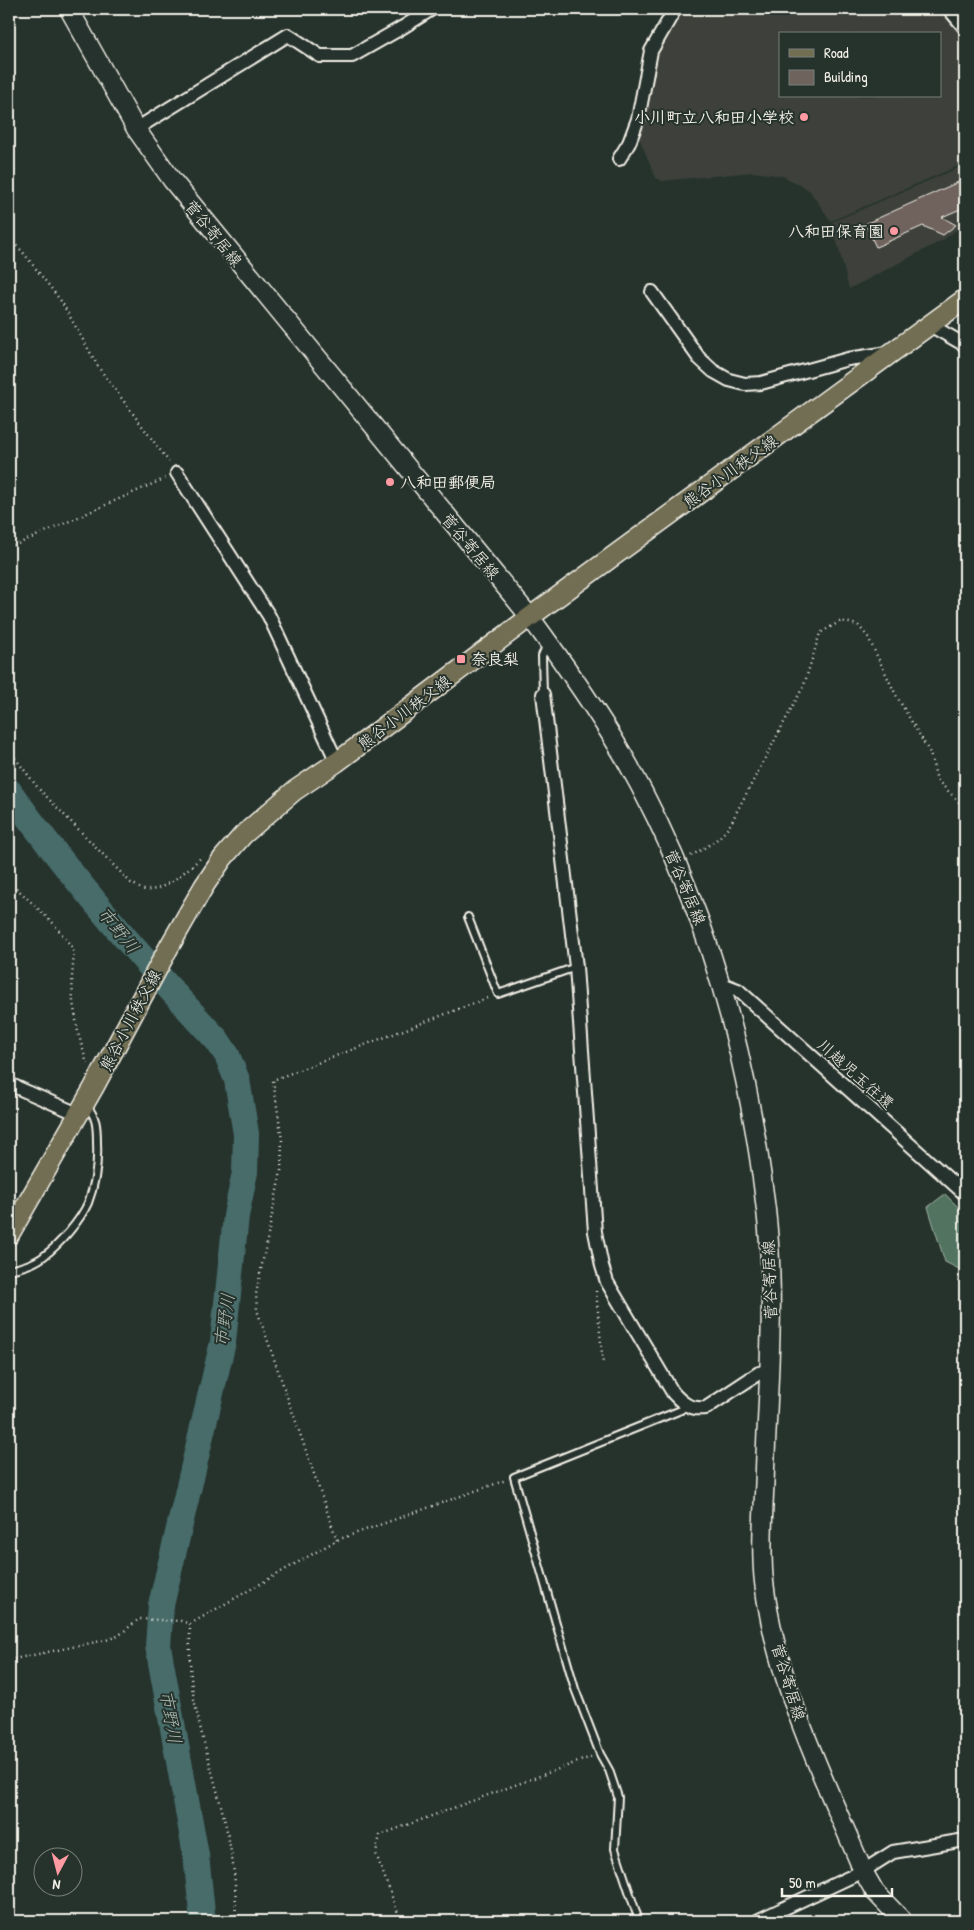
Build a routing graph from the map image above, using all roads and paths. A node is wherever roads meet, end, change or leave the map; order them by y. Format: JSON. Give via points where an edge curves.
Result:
{"nodes":[{"id":1,"x":69,"y":9,"type":"edge"},
{"id":2,"x":432,"y":9,"type":"edge"},
{"id":3,"x":675,"y":9,"type":"edge"},
{"id":4,"x":950,"y":9,"type":"edge"},
{"id":5,"x":965,"y":28,"type":"edge"},
{"id":6,"x":136,"y":130,"type":"junction"},
{"id":7,"x":619,"y":159,"type":"dead end"},
{"id":8,"x":9,"y":239,"type":"edge"},
{"id":9,"x":652,"y":292,"type":"dead end"},
{"id":10,"x":965,"y":299,"type":"edge"},
{"id":11,"x":930,"y":325,"type":"junction"},
{"id":12,"x":965,"y":345,"type":"edge"},
{"id":13,"x":892,"y":353,"type":"junction"},
{"id":14,"x":173,"y":475,"type":"junction"},
{"id":15,"x":9,"y":548,"type":"edge"},
{"id":16,"x":530,"y":617,"type":"junction"},
{"id":17,"x":548,"y":642,"type":"junction"},
{"id":18,"x":544,"y":694,"type":"joint"},
{"id":19,"x":9,"y":750,"type":"edge"},
{"id":20,"x":337,"y":762,"type":"junction"},
{"id":21,"x":965,"y":808,"type":"edge"},
{"id":22,"x":207,"y":853,"type":"dead end"},
{"id":23,"x":677,"y":864,"type":"junction"},
{"id":24,"x":9,"y":881,"type":"edge"},
{"id":25,"x":468,"y":917,"type":"dead end"},
{"id":26,"x":576,"y":967,"type":"junction"},
{"id":27,"x":722,"y":984,"type":"junction"},
{"id":28,"x":498,"y":994,"type":"junction"},
{"id":29,"x":9,"y":1084,"type":"edge"},
{"id":30,"x":94,"y":1087,"type":"junction"},
{"id":31,"x":81,"y":1109,"type":"junction"},
{"id":32,"x":949,"y":1179,"type":"junction"},
{"id":33,"x":965,"y":1182,"type":"edge"},
{"id":34,"x":965,"y":1194,"type":"edge"},
{"id":35,"x":9,"y":1235,"type":"edge"},
{"id":36,"x":9,"y":1270,"type":"edge"},
{"id":37,"x":594,"y":1285,"type":"dead end"},
{"id":38,"x":603,"y":1364,"type":"dead end"},
{"id":39,"x":769,"y":1371,"type":"junction"},
{"id":40,"x":686,"y":1406,"type":"junction"},
{"id":41,"x":514,"y":1476,"type":"junction"},
{"id":42,"x":337,"y":1540,"type":"junction"},
{"id":43,"x":190,"y":1624,"type":"junction"},
{"id":44,"x":9,"y":1660,"type":"edge"},
{"id":45,"x":600,"y":1754,"type":"junction"},
{"id":46,"x":965,"y":1840,"type":"edge"},
{"id":47,"x":863,"y":1871,"type":"junction"},
{"id":48,"x":235,"y":1921,"type":"edge"},
{"id":49,"x":401,"y":1921,"type":"edge"},
{"id":50,"x":639,"y":1921,"type":"edge"},
{"id":51,"x":757,"y":1921,"type":"edge"},
{"id":52,"x":903,"y":1921,"type":"edge"}],
"edges":[{"from":1,"to":6,"type":"main road","name":"菅谷寄居線"},
{"from":2,"to":6,"type":"street","via":[[352,56],[320,56],[288,35]]},
{"from":3,"to":7,"type":"street","via":[[651,51],[638,119]]},
{"from":4,"to":5,"type":"street"},
{"from":6,"to":16,"type":"main road","name":"菅谷寄居線","via":[[255,283]]},
{"from":8,"to":14,"type":"path","via":[[61,301],[99,368]]},
{"from":9,"to":13,"type":"street","via":[[699,358],[728,380],[761,383],[848,359]]},
{"from":10,"to":11,"type":"main road","name":"熊谷小川秩父線"},
{"from":11,"to":12,"type":"street"},
{"from":11,"to":13,"type":"main road","name":"熊谷小川秩父線"},
{"from":13,"to":16,"type":"main road","name":"熊谷小川秩父線"},
{"from":14,"to":15,"type":"path"},
{"from":14,"to":20,"type":"street","via":[[269,616]]},
{"from":16,"to":17,"type":"main road","name":"菅谷寄居線"},
{"from":16,"to":20,"type":"main road","name":"熊谷小川秩父線"},
{"from":17,"to":18,"type":"lane","via":[[542,656]]},
{"from":17,"to":23,"type":"main road","name":"菅谷寄居線","via":[[624,757]]},
{"from":18,"to":26,"type":"street"},
{"from":19,"to":22,"type":"path","via":[[38,788],[131,882],[143,890],[157,889],[177,878]]},
{"from":20,"to":30,"type":"main road","name":"熊谷小川秩父線","via":[[294,790],[243,835],[223,858],[169,947]]},
{"from":21,"to":23,"type":"path","via":[[937,780],[930,753],[868,636],[858,626],[841,622],[820,634],[804,685],[731,826],[720,839]]},
{"from":23,"to":27,"type":"main road","name":"菅谷寄居線"},
{"from":24,"to":30,"type":"path","via":[[54,924],[74,953],[73,1002]]},
{"from":25,"to":28,"type":"lane"},
{"from":26,"to":28,"type":"lane"},
{"from":26,"to":40,"type":"street","via":[[595,1232],[602,1266],[607,1282],[674,1393]]},
{"from":27,"to":32,"type":"street","name":"川越児玉往還","via":[[738,990]]},
{"from":27,"to":39,"type":"main road","name":"菅谷寄居線","via":[[748,1093],[766,1209],[772,1304]]},
{"from":28,"to":42,"type":"path","via":[[273,1080],[282,1140],[280,1171],[256,1294],[257,1310]]},
{"from":29,"to":31,"type":"street"},
{"from":30,"to":31,"type":"main road","name":"熊谷小川秩父線"},
{"from":31,"to":35,"type":"main road","name":"熊谷小川秩父線"},
{"from":31,"to":36,"type":"lane","via":[[94,1114],[97,1130],[98,1157],[88,1204],[68,1233],[43,1258]]},
{"from":32,"to":33,"type":"lane"},
{"from":32,"to":34,"type":"street","name":"川越児玉往還"},
{"from":37,"to":38,"type":"path"},
{"from":39,"to":40,"type":"street","via":[[759,1373],[706,1408]]},
{"from":39,"to":47,"type":"main road","name":"菅谷寄居線","via":[[764,1582],[776,1644],[796,1711]]},
{"from":40,"to":41,"type":"lane"},
{"from":41,"to":42,"type":"path"},
{"from":41,"to":45,"type":"lane","via":[[575,1689]]},
{"from":42,"to":43,"type":"path"},
{"from":43,"to":44,"type":"path","via":[[139,1619],[118,1636],[106,1640]]},
{"from":43,"to":48,"type":"path","via":[[193,1694],[230,1849]]},
{"from":45,"to":49,"type":"path","via":[[380,1835],[376,1854]]},
{"from":45,"to":50,"type":"lane","via":[[618,1797],[616,1849]]},
{"from":46,"to":47,"type":"street","via":[[893,1852]]},
{"from":47,"to":51,"type":"street"},
{"from":47,"to":52,"type":"main road","name":"菅谷寄居線","via":[[876,1892]]}]}
